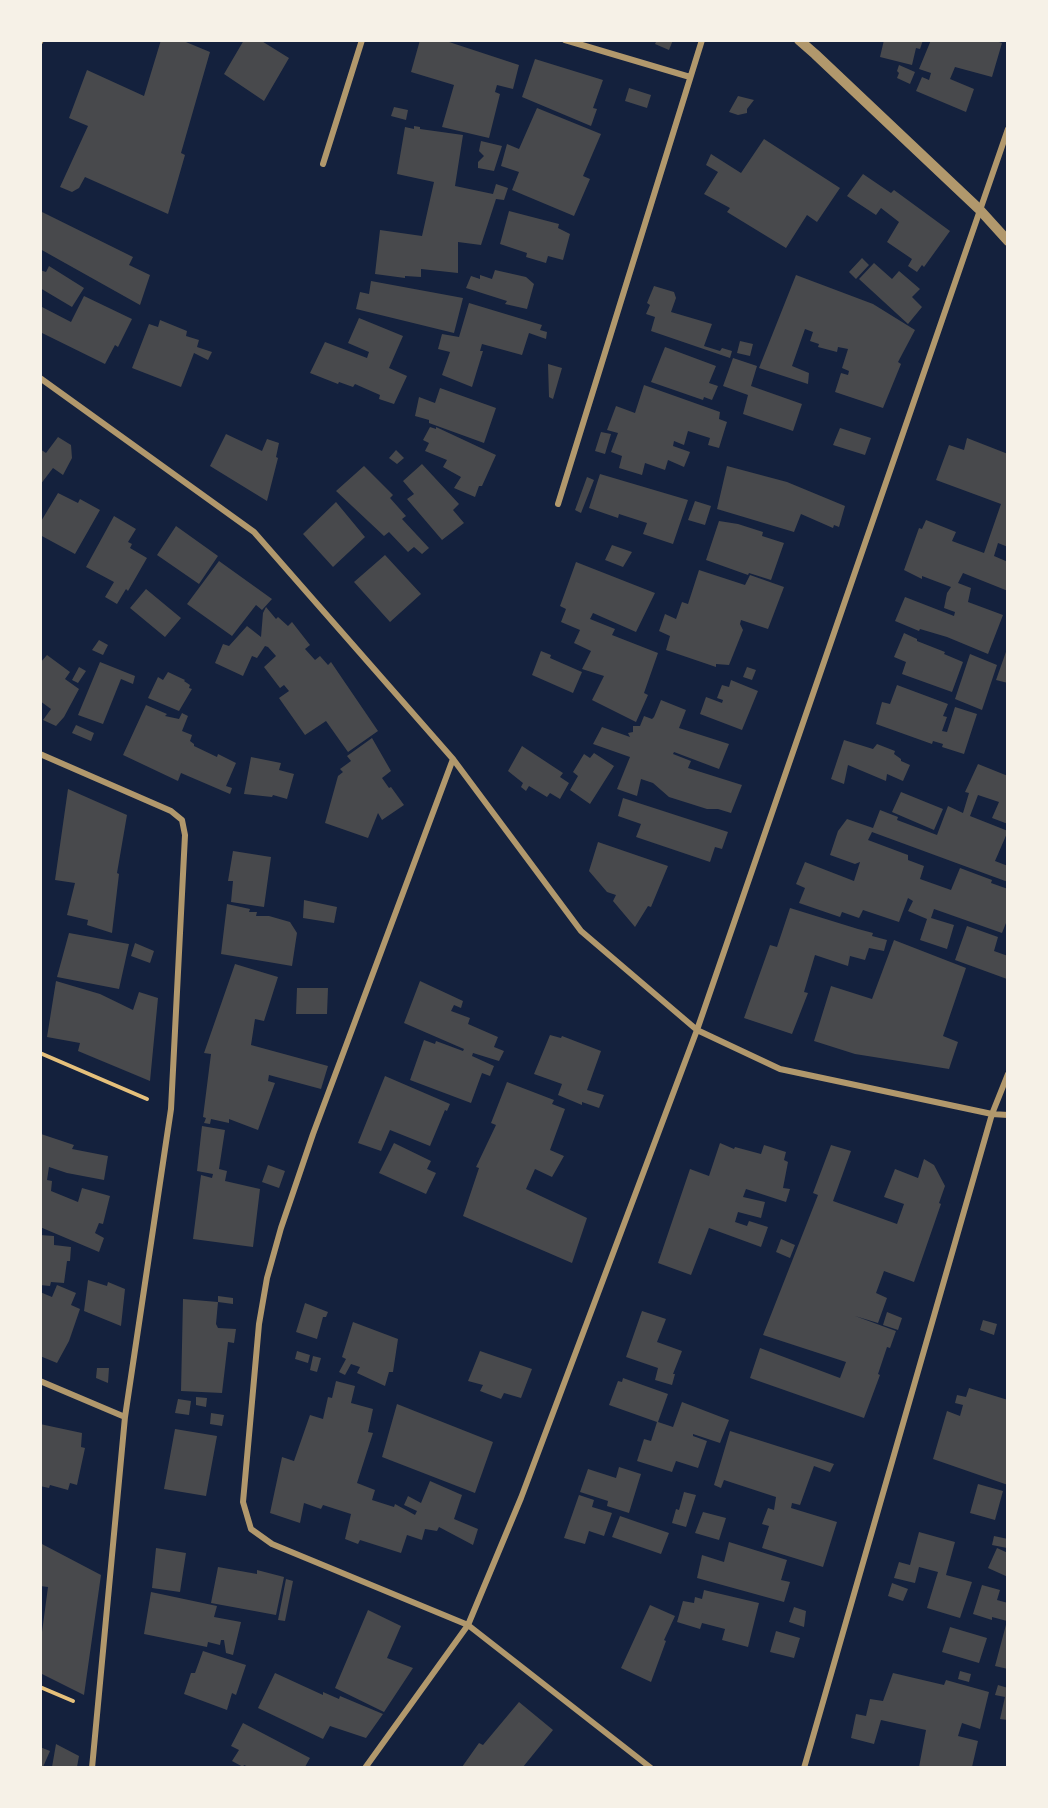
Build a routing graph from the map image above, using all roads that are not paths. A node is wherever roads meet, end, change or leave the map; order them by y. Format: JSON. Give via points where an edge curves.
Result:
{"nodes":[{"id":1,"x":362,"y":40,"type":"edge"},
{"id":2,"x":565,"y":40,"type":"edge"},
{"id":3,"x":702,"y":40,"type":"edge"},
{"id":4,"x":799,"y":40,"type":"edge"},
{"id":5,"x":690,"y":77,"type":"junction"},
{"id":6,"x":1008,"y":129,"type":"edge"},
{"id":7,"x":324,"y":164,"type":"dead end"},
{"id":8,"x":979,"y":209,"type":"junction"},
{"id":9,"x":1008,"y":241,"type":"edge"},
{"id":10,"x":40,"y":378,"type":"edge"},
{"id":11,"x":558,"y":504,"type":"dead end"},
{"id":12,"x":40,"y":754,"type":"edge"},
{"id":13,"x":453,"y":759,"type":"junction"},
{"id":14,"x":697,"y":1030,"type":"junction"},
{"id":15,"x":1008,"y":1074,"type":"edge"},
{"id":16,"x":992,"y":1114,"type":"junction"},
{"id":17,"x":1008,"y":1115,"type":"edge"},
{"id":18,"x":40,"y":1381,"type":"edge"},
{"id":19,"x":125,"y":1417,"type":"junction"},
{"id":20,"x":468,"y":1625,"type":"junction"},
{"id":21,"x":92,"y":1767,"type":"edge"},
{"id":22,"x":365,"y":1767,"type":"edge"},
{"id":23,"x":651,"y":1767,"type":"edge"},
{"id":24,"x":804,"y":1767,"type":"edge"}],
"edges":[{"from":1,"to":7,"type":"street"},
{"from":2,"to":5,"type":"street"},
{"from":3,"to":5,"type":"street"},
{"from":4,"to":8,"type":"street"},
{"from":5,"to":11,"type":"street"},
{"from":6,"to":8,"type":"street"},
{"from":8,"to":9,"type":"street"},
{"from":8,"to":14,"type":"street"},
{"from":10,"to":13,"type":"street","via":[[254,532]]},
{"from":12,"to":19,"type":"street","via":[[171,811],[182,820],[185,835],[171,1109]]},
{"from":13,"to":14,"type":"street","via":[[581,931]]},
{"from":13,"to":20,"type":"street","via":[[281,1228],[259,1324],[243,1502],[251,1529],[272,1544]]},
{"from":14,"to":16,"type":"street","via":[[780,1069]]},
{"from":14,"to":20,"type":"street","via":[[521,1498]]},
{"from":15,"to":16,"type":"street"},
{"from":16,"to":17,"type":"street"},
{"from":16,"to":24,"type":"street"},
{"from":18,"to":19,"type":"street"},
{"from":19,"to":21,"type":"street"},
{"from":20,"to":22,"type":"street"},
{"from":20,"to":23,"type":"street"}]}
